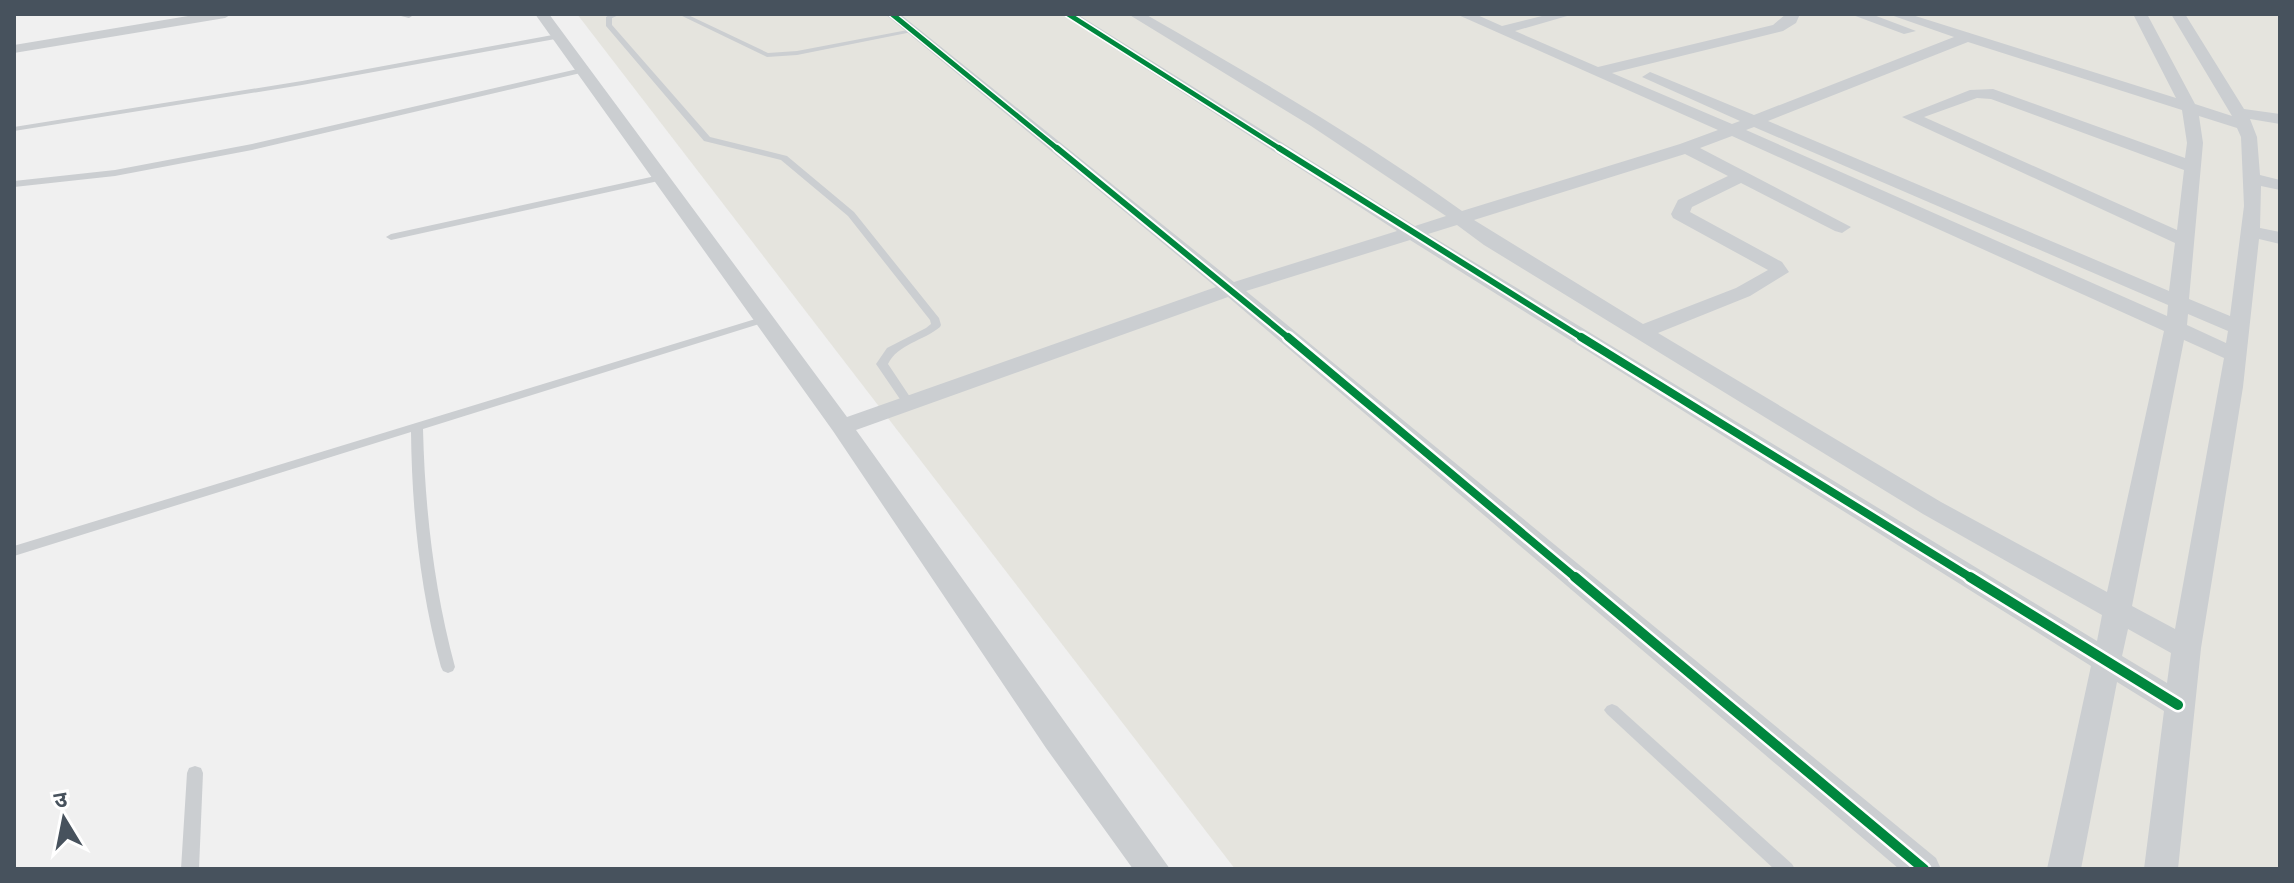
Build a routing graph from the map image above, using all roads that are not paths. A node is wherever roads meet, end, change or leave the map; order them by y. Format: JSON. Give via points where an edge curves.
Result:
{"nodes":[{"id":1,"x":225,"y":14,"type":"edge"},
{"id":2,"x":396,"y":14,"type":"edge"},
{"id":3,"x":542,"y":14,"type":"edge"},
{"id":4,"x":618,"y":14,"type":"edge"},
{"id":5,"x":681,"y":14,"type":"edge"},
{"id":6,"x":892,"y":14,"type":"edge"},
{"id":7,"x":1068,"y":14,"type":"edge"},
{"id":8,"x":1135,"y":14,"type":"edge"},
{"id":9,"x":1463,"y":14,"type":"edge"},
{"id":10,"x":1567,"y":14,"type":"edge"},
{"id":11,"x":1793,"y":14,"type":"edge"},
{"id":12,"x":1857,"y":14,"type":"edge"},
{"id":13,"x":1895,"y":14,"type":"edge"},
{"id":14,"x":2140,"y":14,"type":"edge"},
{"id":15,"x":2178,"y":14,"type":"edge"},
{"id":16,"x":409,"y":16,"type":"dead end"},
{"id":17,"x":1501,"y":22,"type":"edge"},
{"id":18,"x":1526,"y":24,"type":"junction"},
{"id":19,"x":913,"y":31,"type":"junction"},
{"id":20,"x":558,"y":36,"type":"junction"},
{"id":21,"x":1967,"y":37,"type":"junction"},
{"id":22,"x":1947,"y":44,"type":"junction"},
{"id":23,"x":14,"y":49,"type":"edge"},
{"id":24,"x":1622,"y":65,"type":"junction"},
{"id":25,"x":582,"y":70,"type":"junction"},
{"id":26,"x":1596,"y":72,"type":"junction"},
{"id":27,"x":2191,"y":117,"type":"junction"},
{"id":28,"x":2242,"y":119,"type":"junction"},
{"id":29,"x":2280,"y":119,"type":"edge"},
{"id":30,"x":1754,"y":120,"type":"junction"},
{"id":31,"x":14,"y":129,"type":"edge"},
{"id":32,"x":1730,"y":129,"type":"junction"},
{"id":33,"x":1686,"y":148,"type":"junction"},
{"id":34,"x":2192,"y":167,"type":"junction"},
{"id":35,"x":1742,"y":176,"type":"junction"},
{"id":36,"x":660,"y":178,"type":"junction"},
{"id":37,"x":2251,"y":178,"type":"junction"},
{"id":38,"x":14,"y":184,"type":"edge"},
{"id":39,"x":2280,"y":185,"type":"edge"},
{"id":40,"x":1464,"y":218,"type":"junction"},
{"id":41,"x":1842,"y":227,"type":"dead end"},
{"id":42,"x":2250,"y":231,"type":"junction"},
{"id":43,"x":1413,"y":233,"type":"junction"},
{"id":44,"x":391,"y":237,"type":"dead end"},
{"id":45,"x":2280,"y":238,"type":"edge"},
{"id":46,"x":2184,"y":240,"type":"junction"},
{"id":47,"x":1231,"y":289,"type":"junction"},
{"id":48,"x":2176,"y":313,"type":"junction"},
{"id":49,"x":762,"y":320,"type":"junction"},
{"id":50,"x":2239,"y":328,"type":"junction"},
{"id":51,"x":1641,"y":332,"type":"junction"},
{"id":52,"x":2236,"y":355,"type":"junction"},
{"id":53,"x":908,"y":403,"type":"junction"},
{"id":54,"x":417,"y":426,"type":"junction"},
{"id":55,"x":842,"y":427,"type":"junction"},
{"id":56,"x":14,"y":551,"type":"edge"},
{"id":57,"x":2117,"y":610,"type":"junction"},
{"id":58,"x":2186,"y":648,"type":"junction"},
{"id":59,"x":2107,"y":662,"type":"junction"},
{"id":60,"x":448,"y":667,"type":"dead end"},
{"id":61,"x":2178,"y":705,"type":"junction"},
{"id":62,"x":1612,"y":710,"type":"dead end"},
{"id":63,"x":195,"y":773,"type":"dead end"},
{"id":64,"x":190,"y":869,"type":"edge"},
{"id":65,"x":1153,"y":869,"type":"edge"},
{"id":66,"x":1786,"y":869,"type":"edge"},
{"id":67,"x":1924,"y":869,"type":"edge"},
{"id":68,"x":2064,"y":869,"type":"edge"},
{"id":69,"x":2161,"y":869,"type":"edge"}],
"edges":[{"from":1,"to":23,"type":"street"},
{"from":2,"to":16,"type":"lane"},
{"from":3,"to":20,"type":"street"},
{"from":4,"to":53,"type":"lane","via":[[609,17],[608,25],[707,139],[767,152],[794,165],[851,214],[935,320],[934,328],[894,349],[882,364]]},
{"from":5,"to":19,"type":"lane","via":[[767,55]]},
{"from":6,"to":19,"type":"street"},
{"from":7,"to":43,"type":"street"},
{"from":8,"to":40,"type":"street","via":[[1331,129]]},
{"from":9,"to":17,"type":"street"},
{"from":10,"to":18,"type":"street"},
{"from":11,"to":24,"type":"street","via":[[1778,28]]},
{"from":12,"to":22,"type":"street"},
{"from":13,"to":21,"type":"street"},
{"from":14,"to":27,"type":"street"},
{"from":15,"to":28,"type":"street"},
{"from":17,"to":18,"type":"street"},
{"from":17,"to":26,"type":"street"},
{"from":18,"to":24,"type":"street"},
{"from":19,"to":47,"type":"street"},
{"from":20,"to":25,"type":"street"},
{"from":20,"to":31,"type":"lane"},
{"from":21,"to":22,"type":"street"},
{"from":21,"to":27,"type":"street"},
{"from":22,"to":27,"type":"street"},
{"from":22,"to":30,"type":"street"},
{"from":24,"to":26,"type":"street"},
{"from":24,"to":30,"type":"street"},
{"from":25,"to":36,"type":"street"},
{"from":25,"to":38,"type":"lane","via":[[252,147],[115,173]]},
{"from":26,"to":32,"type":"street"},
{"from":27,"to":28,"type":"street"},
{"from":27,"to":34,"type":"street"},
{"from":28,"to":29,"type":"street"},
{"from":28,"to":37,"type":"street","via":[[2249,137]]},
{"from":30,"to":32,"type":"street"},
{"from":30,"to":48,"type":"street"},
{"from":32,"to":33,"type":"street"},
{"from":32,"to":48,"type":"street"},
{"from":33,"to":35,"type":"street"},
{"from":33,"to":40,"type":"street"},
{"from":34,"to":46,"type":"street"},
{"from":34,"to":46,"type":"street","via":[[1993,94],[1975,93],[1910,117]]},
{"from":35,"to":41,"type":"street"},
{"from":35,"to":51,"type":"street","via":[[1684,204],[1680,214],[1779,272]]},
{"from":36,"to":44,"type":"lane"},
{"from":36,"to":49,"type":"street"},
{"from":37,"to":39,"type":"street"},
{"from":37,"to":42,"type":"street"},
{"from":40,"to":43,"type":"street"},
{"from":40,"to":51,"type":"street","via":[[1491,241]]},
{"from":42,"to":45,"type":"street"},
{"from":42,"to":50,"type":"street"},
{"from":43,"to":47,"type":"street"},
{"from":43,"to":59,"type":"street"},
{"from":46,"to":48,"type":"street"},
{"from":47,"to":53,"type":"street"},
{"from":47,"to":67,"type":"street"},
{"from":48,"to":50,"type":"street"},
{"from":48,"to":52,"type":"street"},
{"from":48,"to":57,"type":"street"},
{"from":49,"to":54,"type":"lane"},
{"from":49,"to":55,"type":"street"},
{"from":50,"to":52,"type":"street"},
{"from":51,"to":57,"type":"street","via":[[1932,508]]},
{"from":52,"to":58,"type":"street"},
{"from":53,"to":55,"type":"street"},
{"from":54,"to":56,"type":"lane"},
{"from":54,"to":60,"type":"lane","via":[[427,577]]},
{"from":55,"to":65,"type":"street"},
{"from":57,"to":58,"type":"street"},
{"from":57,"to":59,"type":"street"},
{"from":58,"to":61,"type":"street"},
{"from":59,"to":61,"type":"street"},
{"from":59,"to":68,"type":"street"},
{"from":61,"to":69,"type":"street"},
{"from":62,"to":66,"type":"lane"},
{"from":63,"to":64,"type":"lane"}]}
